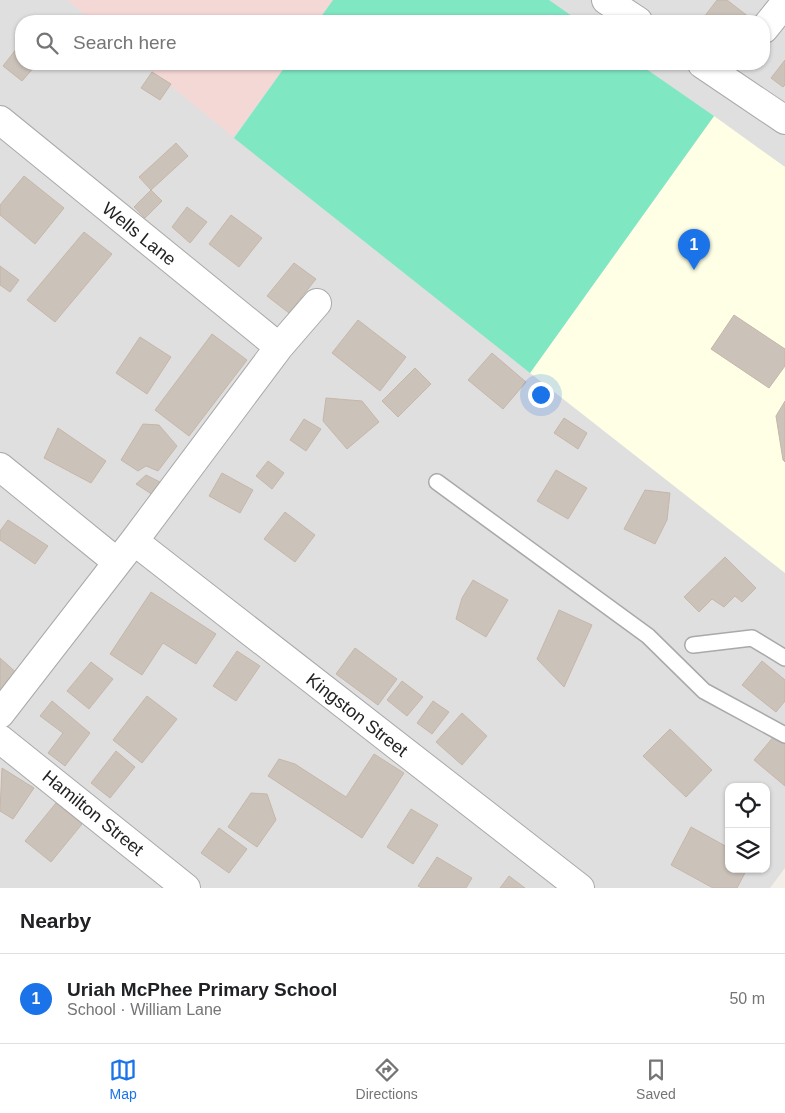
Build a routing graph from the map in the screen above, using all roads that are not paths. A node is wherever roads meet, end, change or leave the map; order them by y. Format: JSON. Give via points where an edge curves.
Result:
{"nodes":[{"id":1,"x":606,"y":0,"type":"edge"},
{"id":2,"x":785,"y":3,"type":"edge"},
{"id":3,"x":629,"y":15,"type":"edge"},
{"id":4,"x":770,"y":22,"type":"edge"},
{"id":5,"x":730,"y":71,"type":"edge"},
{"id":6,"x":0,"y":120,"type":"edge"},
{"id":7,"x":785,"y":120,"type":"edge"},
{"id":8,"x":316,"y":303,"type":"dead end"},
{"id":9,"x":279,"y":347,"type":"junction"},
{"id":10,"x":0,"y":467,"type":"edge"},
{"id":11,"x":437,"y":482,"type":"dead end"},
{"id":12,"x":125,"y":551,"type":"junction"},
{"id":13,"x":693,"y":645,"type":"dead end"},
{"id":14,"x":785,"y":658,"type":"edge"},
{"id":15,"x":0,"y":714,"type":"edge"},
{"id":16,"x":785,"y":735,"type":"edge"},
{"id":17,"x":0,"y":739,"type":"edge"},
{"id":18,"x":186,"y":888,"type":"edge"},
{"id":19,"x":580,"y":888,"type":"edge"}],
"edges":[{"from":1,"to":3,"type":"street"},
{"from":2,"to":4,"type":"street"},
{"from":5,"to":7,"type":"street"},
{"from":6,"to":9,"type":"street","name":"Wells Lane"},
{"from":8,"to":9,"type":"street"},
{"from":9,"to":12,"type":"street"},
{"from":10,"to":12,"type":"street","name":"Kingston Street"},
{"from":11,"to":16,"type":"lane","via":[[648,636],[704,691]]},
{"from":12,"to":15,"type":"street"},
{"from":12,"to":19,"type":"street","name":"Kingston Street"},
{"from":13,"to":14,"type":"lane","via":[[752,638]]},
{"from":17,"to":18,"type":"street","name":"Hamilton Street"}]}
